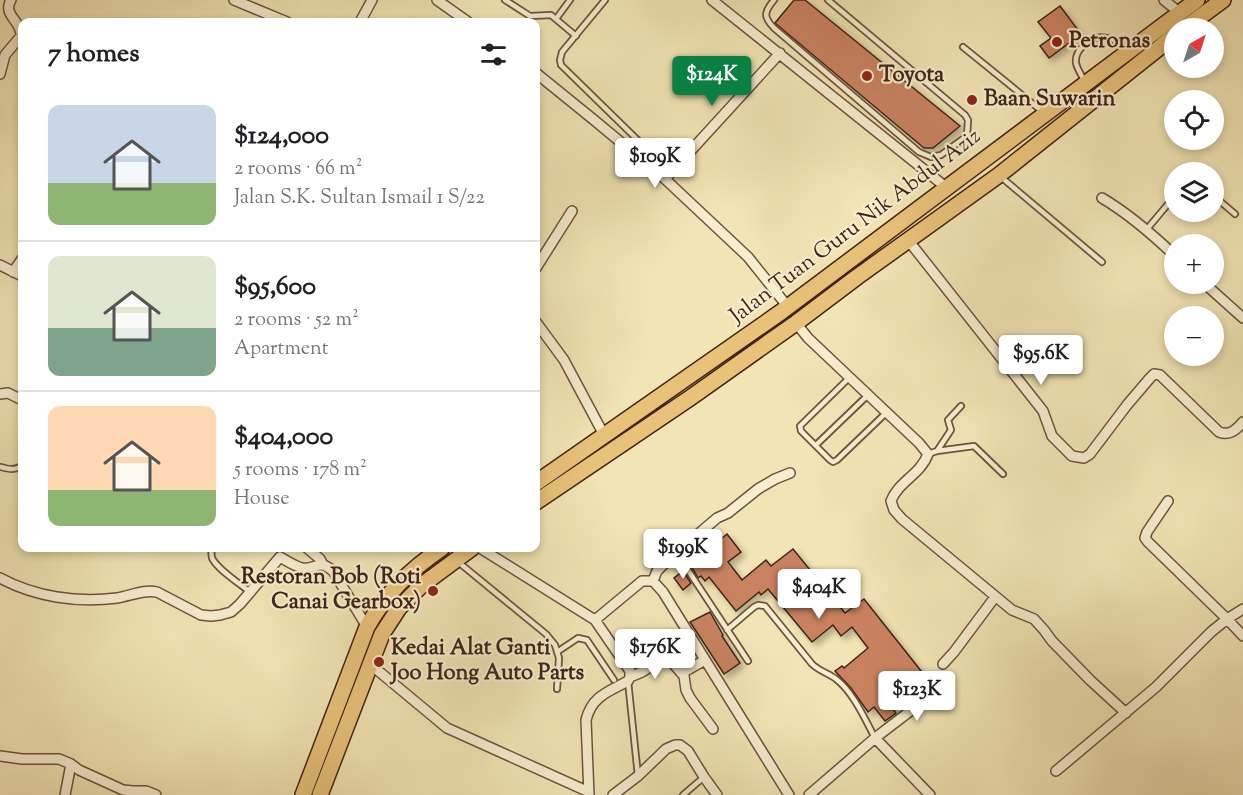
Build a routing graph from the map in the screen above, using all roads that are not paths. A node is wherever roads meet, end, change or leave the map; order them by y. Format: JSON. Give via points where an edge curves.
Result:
{"nodes":[{"id":1,"x":11,"y":0,"type":"edge"},
{"id":2,"x":234,"y":0,"type":"edge"},
{"id":3,"x":372,"y":0,"type":"edge"},
{"id":4,"x":437,"y":0,"type":"edge"},
{"id":5,"x":505,"y":0,"type":"edge"},
{"id":6,"x":570,"y":0,"type":"edge"},
{"id":7,"x":605,"y":0,"type":"edge"},
{"id":8,"x":713,"y":0,"type":"edge"},
{"id":9,"x":774,"y":0,"type":"edge"},
{"id":10,"x":828,"y":0,"type":"edge"},
{"id":11,"x":1164,"y":0,"type":"edge"},
{"id":12,"x":1197,"y":0,"type":"edge"},
{"id":13,"x":1223,"y":0,"type":"edge"},
{"id":14,"x":1180,"y":13,"type":"junction"},
{"id":15,"x":277,"y":18,"type":"edge"},
{"id":16,"x":362,"y":18,"type":"edge"},
{"id":17,"x":462,"y":18,"type":"edge"},
{"id":18,"x":1199,"y":18,"type":"edge"},
{"id":19,"x":556,"y":19,"type":"junction"},
{"id":20,"x":18,"y":24,"type":"edge"},
{"id":21,"x":576,"y":36,"type":"junction"},
{"id":22,"x":18,"y":40,"type":"edge"},
{"id":23,"x":1164,"y":44,"type":"edge"},
{"id":24,"x":963,"y":47,"type":"dead end"},
{"id":25,"x":1131,"y":49,"type":"junction"},
{"id":26,"x":780,"y":53,"type":"junction"},
{"id":27,"x":0,"y":74,"type":"edge"},
{"id":28,"x":540,"y":76,"type":"edge"},
{"id":29,"x":1085,"y":83,"type":"junction"},
{"id":30,"x":861,"y":102,"type":"junction"},
{"id":31,"x":853,"y":112,"type":"junction"},
{"id":32,"x":1045,"y":114,"type":"junction"},
{"id":33,"x":975,"y":167,"type":"junction"},
{"id":34,"x":665,"y":179,"type":"junction"},
{"id":35,"x":995,"y":179,"type":"junction"},
{"id":36,"x":947,"y":188,"type":"junction"},
{"id":37,"x":1102,"y":198,"type":"dead end"},
{"id":38,"x":1224,"y":205,"type":"edge"},
{"id":39,"x":1164,"y":209,"type":"edge"},
{"id":40,"x":572,"y":211,"type":"dead end"},
{"id":41,"x":1235,"y":214,"type":"dead end"},
{"id":42,"x":1147,"y":229,"type":"junction"},
{"id":43,"x":908,"y":240,"type":"junction"},
{"id":44,"x":1164,"y":245,"type":"edge"},
{"id":45,"x":540,"y":262,"type":"edge"},
{"id":46,"x":1102,"y":262,"type":"dead end"},
{"id":47,"x":18,"y":264,"type":"edge"},
{"id":48,"x":0,"y":265,"type":"edge"},
{"id":49,"x":12,"y":272,"type":"junction"},
{"id":50,"x":18,"y":274,"type":"edge"},
{"id":51,"x":1216,"y":294,"type":"edge"},
{"id":52,"x":788,"y":307,"type":"junction"},
{"id":53,"x":1243,"y":318,"type":"edge"},
{"id":54,"x":796,"y":323,"type":"junction"},
{"id":55,"x":540,"y":327,"type":"edge"},
{"id":56,"x":849,"y":378,"type":"junction"},
{"id":57,"x":678,"y":384,"type":"junction"},
{"id":58,"x":0,"y":394,"type":"edge"},
{"id":59,"x":868,"y":395,"type":"junction"},
{"id":60,"x":18,"y":398,"type":"edge"},
{"id":61,"x":690,"y":398,"type":"junction"},
{"id":62,"x":961,"y":406,"type":"dead end"},
{"id":63,"x":887,"y":412,"type":"junction"},
{"id":64,"x":1243,"y":422,"type":"edge"},
{"id":65,"x":604,"y":435,"type":"junction"},
{"id":66,"x":816,"y":446,"type":"junction"},
{"id":67,"x":932,"y":453,"type":"junction"},
{"id":68,"x":1,"y":467,"type":"edge"},
{"id":69,"x":18,"y":468,"type":"edge"},
{"id":70,"x":790,"y":473,"type":"dead end"},
{"id":71,"x":1003,"y":474,"type":"dead end"},
{"id":72,"x":540,"y":480,"type":"edge"},
{"id":73,"x":540,"y":499,"type":"edge"},
{"id":74,"x":1168,"y":501,"type":"dead end"},
{"id":75,"x":211,"y":552,"type":"edge"},
{"id":76,"x":312,"y":552,"type":"edge"},
{"id":77,"x":437,"y":552,"type":"edge"},
{"id":78,"x":466,"y":552,"type":"edge"},
{"id":79,"x":486,"y":552,"type":"edge"},
{"id":80,"x":676,"y":552,"type":"junction"},
{"id":81,"x":455,"y":560,"type":"junction"},
{"id":82,"x":323,"y":565,"type":"junction"},
{"id":83,"x":0,"y":578,"type":"edge"},
{"id":84,"x":653,"y":581,"type":"junction"},
{"id":85,"x":250,"y":592,"type":"junction"},
{"id":86,"x":995,"y":597,"type":"junction"},
{"id":87,"x":1243,"y":609,"type":"edge"},
{"id":88,"x":1227,"y":619,"type":"junction"},
{"id":89,"x":595,"y":620,"type":"junction"},
{"id":90,"x":367,"y":627,"type":"junction"},
{"id":91,"x":728,"y":630,"type":"junction"},
{"id":92,"x":1243,"y":636,"type":"edge"},
{"id":93,"x":557,"y":652,"type":"junction"},
{"id":94,"x":705,"y":660,"type":"junction"},
{"id":95,"x":748,"y":661,"type":"dead end"},
{"id":96,"x":370,"y":664,"type":"junction"},
{"id":97,"x":942,"y":664,"type":"dead end"},
{"id":98,"x":682,"y":673,"type":"junction"},
{"id":99,"x":629,"y":679,"type":"junction"},
{"id":100,"x":614,"y":680,"type":"dead end"},
{"id":101,"x":943,"y":686,"type":"dead end"},
{"id":102,"x":557,"y":688,"type":"dead end"},
{"id":103,"x":1126,"y":713,"type":"junction"},
{"id":104,"x":713,"y":729,"type":"dead end"},
{"id":105,"x":875,"y":738,"type":"junction"},
{"id":106,"x":0,"y":756,"type":"edge"},
{"id":107,"x":71,"y":764,"type":"junction"},
{"id":108,"x":1056,"y":771,"type":"dead end"},
{"id":109,"x":638,"y":776,"type":"junction"},
{"id":110,"x":704,"y":777,"type":"junction"},
{"id":111,"x":589,"y":793,"type":"edge"},
{"id":112,"x":65,"y":795,"type":"edge"},
{"id":113,"x":156,"y":795,"type":"edge"},
{"id":114,"x":303,"y":795,"type":"edge"},
{"id":115,"x":320,"y":795,"type":"edge"},
{"id":116,"x":612,"y":795,"type":"edge"},
{"id":117,"x":683,"y":795,"type":"edge"},
{"id":118,"x":717,"y":795,"type":"edge"},
{"id":119,"x":789,"y":795,"type":"edge"},
{"id":120,"x":809,"y":795,"type":"edge"},
{"id":121,"x":930,"y":795,"type":"edge"}],
"edges":[{"from":1,"to":20,"type":"street","via":[[9,13]]},
{"from":2,"to":15,"type":"street"},
{"from":3,"to":16,"type":"street"},
{"from":4,"to":17,"type":"street"},
{"from":5,"to":19,"type":"lane","via":[[530,16],[549,14]]},
{"from":6,"to":19,"type":"lane"},
{"from":7,"to":21,"type":"lane"},
{"from":8,"to":26,"type":"street"},
{"from":9,"to":30,"type":"lane","via":[[768,7],[767,21]]},
{"from":10,"to":30,"type":"lane","via":[[965,115],[967,136],[941,155],[931,157]]},
{"from":11,"to":14,"type":"street"},
{"from":12,"to":14,"type":"main road","name":"Jalan Tuan Guru Nik Abdul Aziz"},
{"from":13,"to":18,"type":"main road"},
{"from":14,"to":25,"type":"main road","name":"Jalan Tuan Guru Nik Abdul Aziz"},
{"from":19,"to":21,"type":"lane"},
{"from":21,"to":34,"type":"lane","via":[[560,56],[561,64],[651,153]]},
{"from":22,"to":27,"type":"street","via":[[5,55]]},
{"from":23,"to":35,"type":"main road","name":"Jalan Tuan Guru Nik Abdul Aziz"},
{"from":24,"to":32,"type":"lane"},
{"from":25,"to":29,"type":"main road","name":"Jalan Tuan Guru Nik Abdul Aziz"},
{"from":25,"to":29,"type":"lane","via":[[1105,36],[1084,44],[1077,53],[1077,63]]},
{"from":26,"to":31,"type":"street"},
{"from":26,"to":34,"type":"street"},
{"from":28,"to":34,"type":"street"},
{"from":29,"to":32,"type":"main road","name":"Jalan Tuan Guru Nik Abdul Aziz"},
{"from":30,"to":31,"type":"lane"},
{"from":31,"to":36,"type":"street"},
{"from":32,"to":33,"type":"main road","name":"Jalan Tuan Guru Nik Abdul Aziz"},
{"from":33,"to":35,"type":"main road"},
{"from":33,"to":36,"type":"main road","name":"Jalan Tuan Guru Nik Abdul Aziz"},
{"from":34,"to":52,"type":"street","via":[[747,257]]},
{"from":35,"to":43,"type":"main road","name":"Jalan Tuan Guru Nik Abdul Aziz"},
{"from":35,"to":46,"type":"lane"},
{"from":36,"to":52,"type":"main road","name":"Jalan Tuan Guru Nik Abdul Aziz"},
{"from":37,"to":42,"type":"street"},
{"from":38,"to":41,"type":"lane"},
{"from":39,"to":42,"type":"lane"},
{"from":40,"to":45,"type":"street"},
{"from":42,"to":44,"type":"street"},
{"from":43,"to":54,"type":"main road","name":"Jalan Tuan Guru Nik Abdul Aziz"},
{"from":43,"to":64,"type":"street","via":[[1043,411],[1052,436],[1072,456],[1084,458],[1090,454],[1154,374],[1160,375],[1219,432],[1233,432]]},
{"from":47,"to":49,"type":"street"},
{"from":48,"to":49,"type":"street"},
{"from":49,"to":50,"type":"street"},
{"from":51,"to":53,"type":"street"},
{"from":52,"to":57,"type":"main road","name":"Jalan Tuan Guru Nik Abdul Aziz"},
{"from":54,"to":56,"type":"street"},
{"from":54,"to":61,"type":"main road","name":"Jalan Tuan Guru Nik Abdul Aziz"},
{"from":55,"to":65,"type":"street","via":[[564,360]]},
{"from":56,"to":59,"type":"street"},
{"from":56,"to":66,"type":"lane","via":[[800,426]]},
{"from":57,"to":61,"type":"main road","via":[[678,393]]},
{"from":57,"to":65,"type":"main road","name":"Jalan Tuan Guru Nik Abdul Aziz"},
{"from":58,"to":60,"type":"street"},
{"from":59,"to":63,"type":"street"},
{"from":59,"to":66,"type":"lane"},
{"from":61,"to":73,"type":"main road","name":"Jalan Tuan Guru Nik Abdul Aziz"},
{"from":62,"to":67,"type":"lane","via":[[948,420],[951,430]]},
{"from":63,"to":66,"type":"lane","via":[[835,462]]},
{"from":63,"to":67,"type":"street"},
{"from":65,"to":72,"type":"main road","name":"Jalan Tuan Guru Nik Abdul Aziz"},
{"from":67,"to":71,"type":"lane","via":[[974,446]]},
{"from":67,"to":86,"type":"street","via":[[893,494],[894,510]]},
{"from":68,"to":69,"type":"lane"},
{"from":70,"to":80,"type":"street","via":[[758,489]]},
{"from":74,"to":88,"type":"street","via":[[1145,537]]},
{"from":75,"to":85,"type":"lane","via":[[217,565]]},
{"from":76,"to":82,"type":"street"},
{"from":77,"to":90,"type":"main road","via":[[391,592]]},
{"from":78,"to":81,"type":"main road"},
{"from":79,"to":89,"type":"street"},
{"from":80,"to":84,"type":"street","via":[[657,571]]},
{"from":80,"to":91,"type":"lane"},
{"from":81,"to":93,"type":"lane","via":[[546,634]]},
{"from":81,"to":96,"type":"main road","via":[[399,608],[382,634]]},
{"from":82,"to":85,"type":"street","via":[[303,568],[280,557]]},
{"from":82,"to":90,"type":"street","via":[[333,572]]},
{"from":83,"to":85,"type":"street","via":[[50,597],[70,599],[115,598],[149,590],[211,616],[231,612]]},
{"from":84,"to":89,"type":"street","via":[[642,581]]},
{"from":84,"to":94,"type":"street"},
{"from":86,"to":97,"type":"street"},
{"from":86,"to":103,"type":"street","via":[[1034,620]]},
{"from":87,"to":88,"type":"street"},
{"from":88,"to":92,"type":"street"},
{"from":88,"to":103,"type":"street"},
{"from":89,"to":99,"type":"street","via":[[630,671]]},
{"from":90,"to":114,"type":"main road"},
{"from":91,"to":95,"type":"lane"},
{"from":91,"to":105,"type":"lane","via":[[758,604],[765,606],[812,664],[846,689]]},
{"from":93,"to":100,"type":"lane","via":[[578,638],[587,640]]},
{"from":93,"to":102,"type":"lane"},
{"from":94,"to":98,"type":"street"},
{"from":94,"to":119,"type":"street"},
{"from":96,"to":111,"type":"street","via":[[447,728]]},
{"from":96,"to":115,"type":"main road"},
{"from":98,"to":99,"type":"street","via":[[675,663],[664,659]]},
{"from":98,"to":104,"type":"street","via":[[687,693]]},
{"from":99,"to":109,"type":"lane"},
{"from":99,"to":111,"type":"street","via":[[596,699],[589,708]]},
{"from":101,"to":105,"type":"street"},
{"from":103,"to":108,"type":"street"},
{"from":105,"to":120,"type":"street"},
{"from":105,"to":121,"type":"street"},
{"from":106,"to":107,"type":"street","via":[[59,759]]},
{"from":107,"to":112,"type":"street"},
{"from":107,"to":113,"type":"street","via":[[123,790]]},
{"from":109,"to":110,"type":"street","via":[[666,749],[680,745]]},
{"from":109,"to":116,"type":"street"},
{"from":110,"to":117,"type":"lane"},
{"from":110,"to":118,"type":"street"}]}
